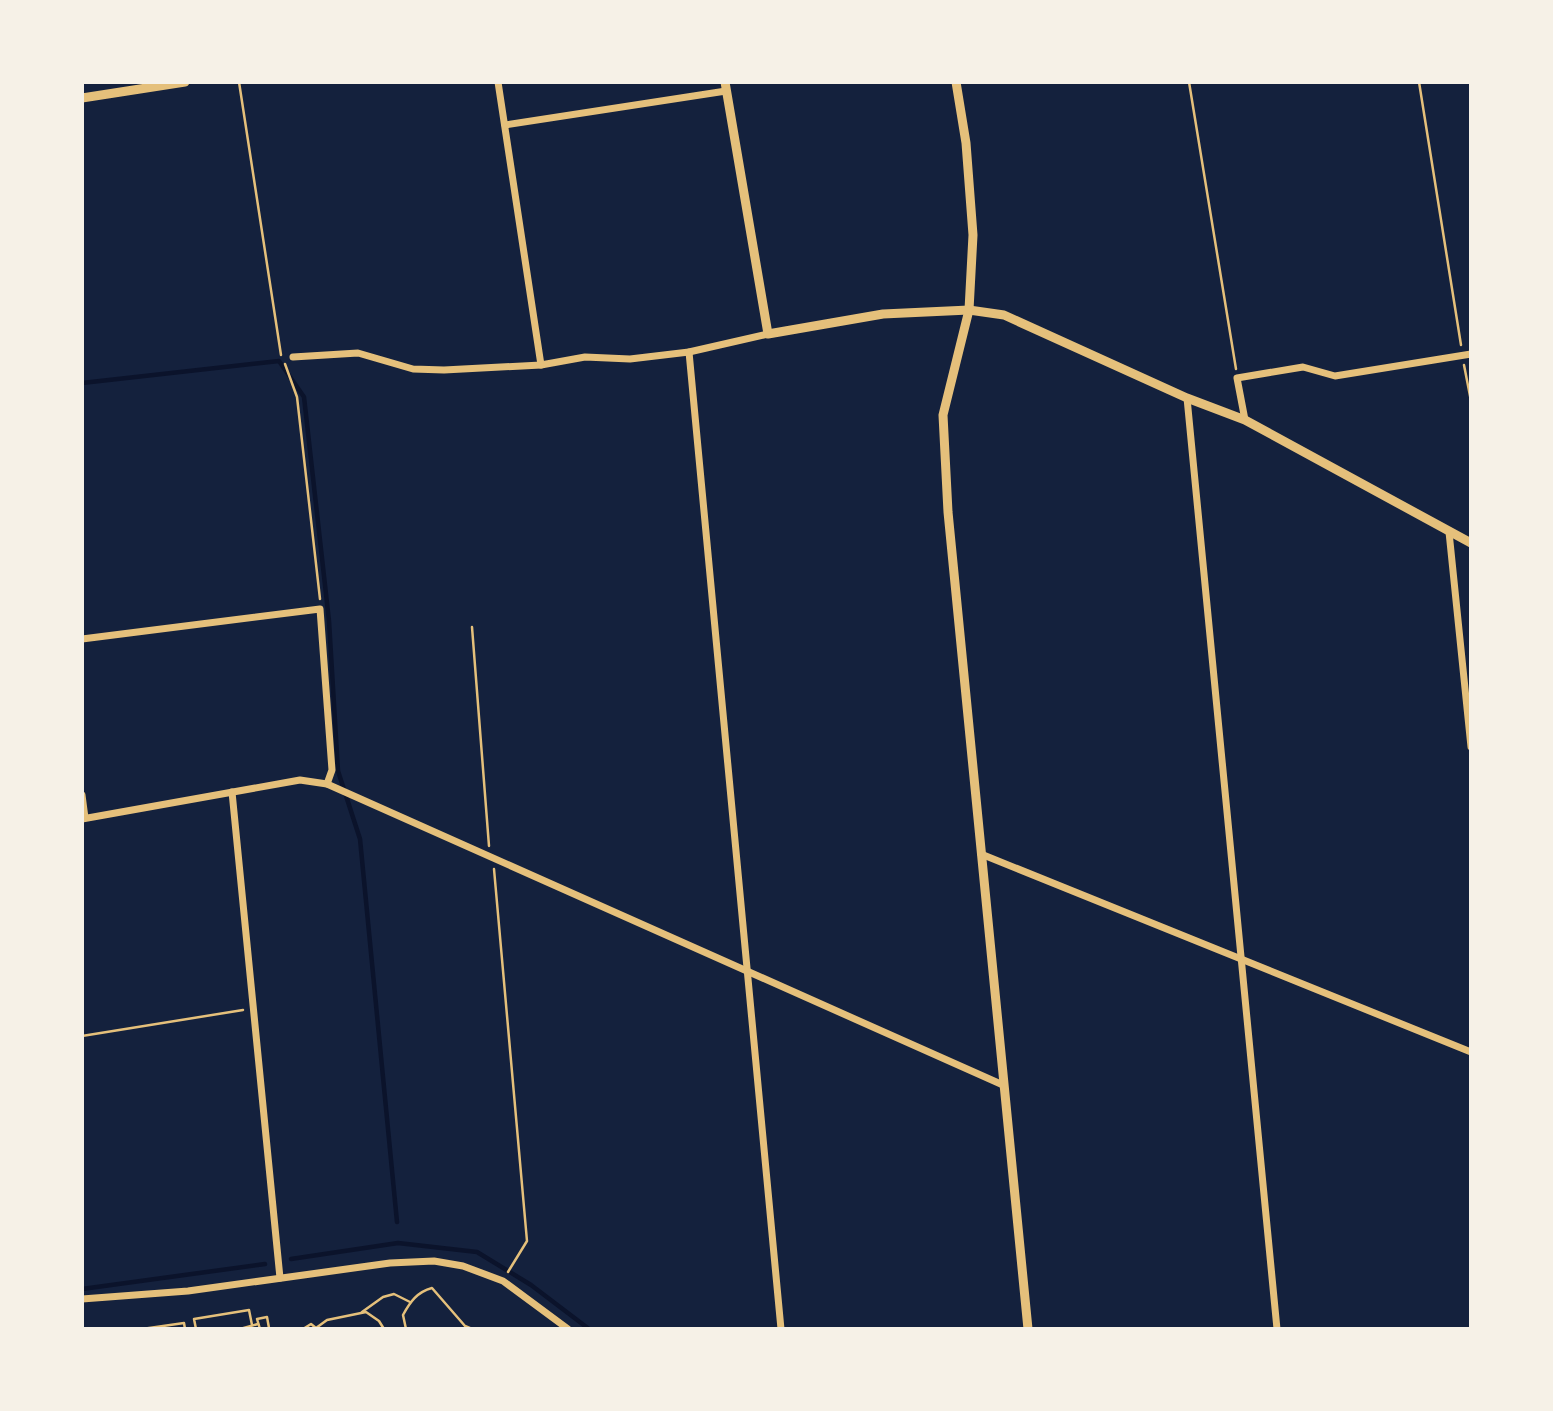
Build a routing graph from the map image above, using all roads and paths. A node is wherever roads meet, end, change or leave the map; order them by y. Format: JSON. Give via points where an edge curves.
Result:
{"nodes":[{"id":1,"x":185,"y":82,"type":"edge"},
{"id":2,"x":239,"y":82,"type":"edge"},
{"id":3,"x":498,"y":82,"type":"edge"},
{"id":4,"x":956,"y":82,"type":"edge"},
{"id":5,"x":1189,"y":82,"type":"edge"},
{"id":6,"x":1419,"y":82,"type":"edge"},
{"id":7,"x":725,"y":87,"type":"edge"},
{"id":8,"x":82,"y":98,"type":"edge"},
{"id":9,"x":505,"y":125,"type":"junction"},
{"id":10,"x":969,"y":310,"type":"junction"},
{"id":11,"x":768,"y":334,"type":"junction"},
{"id":12,"x":689,"y":352,"type":"junction"},
{"id":13,"x":1467,"y":354,"type":"edge"},
{"id":14,"x":293,"y":357,"type":"dead end"},
{"id":15,"x":541,"y":365,"type":"junction"},
{"id":16,"x":1237,"y":378,"type":"junction"},
{"id":17,"x":1187,"y":398,"type":"junction"},
{"id":18,"x":1471,"y":401,"type":"edge"},
{"id":19,"x":1245,"y":420,"type":"junction"},
{"id":20,"x":1449,"y":532,"type":"junction"},
{"id":21,"x":1471,"y":543,"type":"edge"},
{"id":22,"x":320,"y":602,"type":"dead end"},
{"id":23,"x":472,"y":627,"type":"dead end"},
{"id":24,"x":82,"y":639,"type":"edge"},
{"id":25,"x":1471,"y":747,"type":"edge"},
{"id":26,"x":327,"y":784,"type":"junction"},
{"id":27,"x":232,"y":792,"type":"junction"},
{"id":28,"x":82,"y":795,"type":"edge"},
{"id":29,"x":84,"y":818,"type":"edge"},
{"id":30,"x":981,"y":854,"type":"junction"},
{"id":31,"x":494,"y":860,"type":"junction"},
{"id":32,"x":1241,"y":956,"type":"junction"},
{"id":33,"x":748,"y":973,"type":"junction"},
{"id":34,"x":253,"y":1009,"type":"junction"},
{"id":35,"x":82,"y":1035,"type":"edge"},
{"id":36,"x":1471,"y":1052,"type":"edge"},
{"id":37,"x":1003,"y":1085,"type":"junction"},
{"id":38,"x":279,"y":1278,"type":"junction"},
{"id":39,"x":503,"y":1281,"type":"junction"},
{"id":40,"x":82,"y":1299,"type":"edge"},
{"id":41,"x":410,"y":1302,"type":"junction"},
{"id":42,"x":361,"y":1313,"type":"junction"},
{"id":43,"x":258,"y":1324,"type":"junction"},
{"id":44,"x":251,"y":1325,"type":"junction"},
{"id":45,"x":317,"y":1328,"type":"edge"},
{"id":46,"x":142,"y":1329,"type":"edge"},
{"id":47,"x":185,"y":1329,"type":"edge"},
{"id":48,"x":196,"y":1329,"type":"edge"},
{"id":49,"x":240,"y":1329,"type":"edge"},
{"id":50,"x":260,"y":1329,"type":"edge"},
{"id":51,"x":266,"y":1329,"type":"edge"},
{"id":52,"x":303,"y":1329,"type":"edge"},
{"id":53,"x":384,"y":1329,"type":"edge"},
{"id":54,"x":406,"y":1329,"type":"edge"},
{"id":55,"x":472,"y":1329,"type":"edge"},
{"id":56,"x":568,"y":1329,"type":"edge"},
{"id":57,"x":781,"y":1329,"type":"edge"},
{"id":58,"x":1028,"y":1329,"type":"edge"},
{"id":59,"x":1277,"y":1329,"type":"edge"}],
"edges":[{"from":1,"to":8,"type":"street"},
{"from":2,"to":22,"type":"path","via":[[280,351],[298,397]]},
{"from":3,"to":9,"type":"street"},
{"from":4,"to":10,"type":"street","via":[[973,235]]},
{"from":5,"to":16,"type":"path"},
{"from":6,"to":13,"type":"path"},
{"from":7,"to":9,"type":"street"},
{"from":7,"to":11,"type":"street"},
{"from":9,"to":15,"type":"street"},
{"from":10,"to":11,"type":"street","via":[[883,314]]},
{"from":10,"to":17,"type":"street","via":[[1003,315]]},
{"from":10,"to":30,"type":"street","via":[[943,415]]},
{"from":11,"to":12,"type":"street"},
{"from":12,"to":15,"type":"street","via":[[630,359],[585,357]]},
{"from":12,"to":33,"type":"street"},
{"from":13,"to":16,"type":"street","via":[[1335,376],[1303,367]]},
{"from":13,"to":18,"type":"path"},
{"from":14,"to":15,"type":"street","via":[[358,353],[413,369]]},
{"from":16,"to":19,"type":"street"},
{"from":17,"to":19,"type":"street"},
{"from":17,"to":32,"type":"street"},
{"from":19,"to":20,"type":"street"},
{"from":20,"to":21,"type":"street"},
{"from":20,"to":25,"type":"street"},
{"from":23,"to":31,"type":"path"},
{"from":24,"to":26,"type":"street","via":[[320,609],[332,770]]},
{"from":26,"to":27,"type":"street","via":[[300,780]]},
{"from":26,"to":31,"type":"street"},
{"from":27,"to":29,"type":"street"},
{"from":27,"to":34,"type":"street"},
{"from":28,"to":29,"type":"street"},
{"from":30,"to":32,"type":"street"},
{"from":30,"to":37,"type":"street"},
{"from":31,"to":33,"type":"street"},
{"from":31,"to":39,"type":"path","via":[[527,1241]]},
{"from":32,"to":36,"type":"street"},
{"from":32,"to":59,"type":"street"},
{"from":33,"to":37,"type":"street"},
{"from":33,"to":57,"type":"street"},
{"from":34,"to":35,"type":"path"},
{"from":34,"to":38,"type":"street"},
{"from":37,"to":58,"type":"street"},
{"from":38,"to":39,"type":"street","via":[[434,1261]]},
{"from":38,"to":40,"type":"street"},
{"from":39,"to":56,"type":"street"},
{"from":41,"to":42,"type":"path","via":[[394,1294]]},
{"from":41,"to":54,"type":"path","via":[[403,1315]]},
{"from":41,"to":55,"type":"path","via":[[432,1288]]},
{"from":42,"to":45,"type":"path","via":[[327,1320]]},
{"from":42,"to":53,"type":"path","via":[[379,1321]]},
{"from":43,"to":44,"type":"path"},
{"from":43,"to":50,"type":"path"},
{"from":43,"to":51,"type":"path","via":[[257,1319],[267,1317]]},
{"from":44,"to":48,"type":"path","via":[[249,1310],[194,1319]]},
{"from":44,"to":49,"type":"path"},
{"from":45,"to":52,"type":"path","via":[[311,1324]]},
{"from":46,"to":47,"type":"path","via":[[184,1323]]}]}
